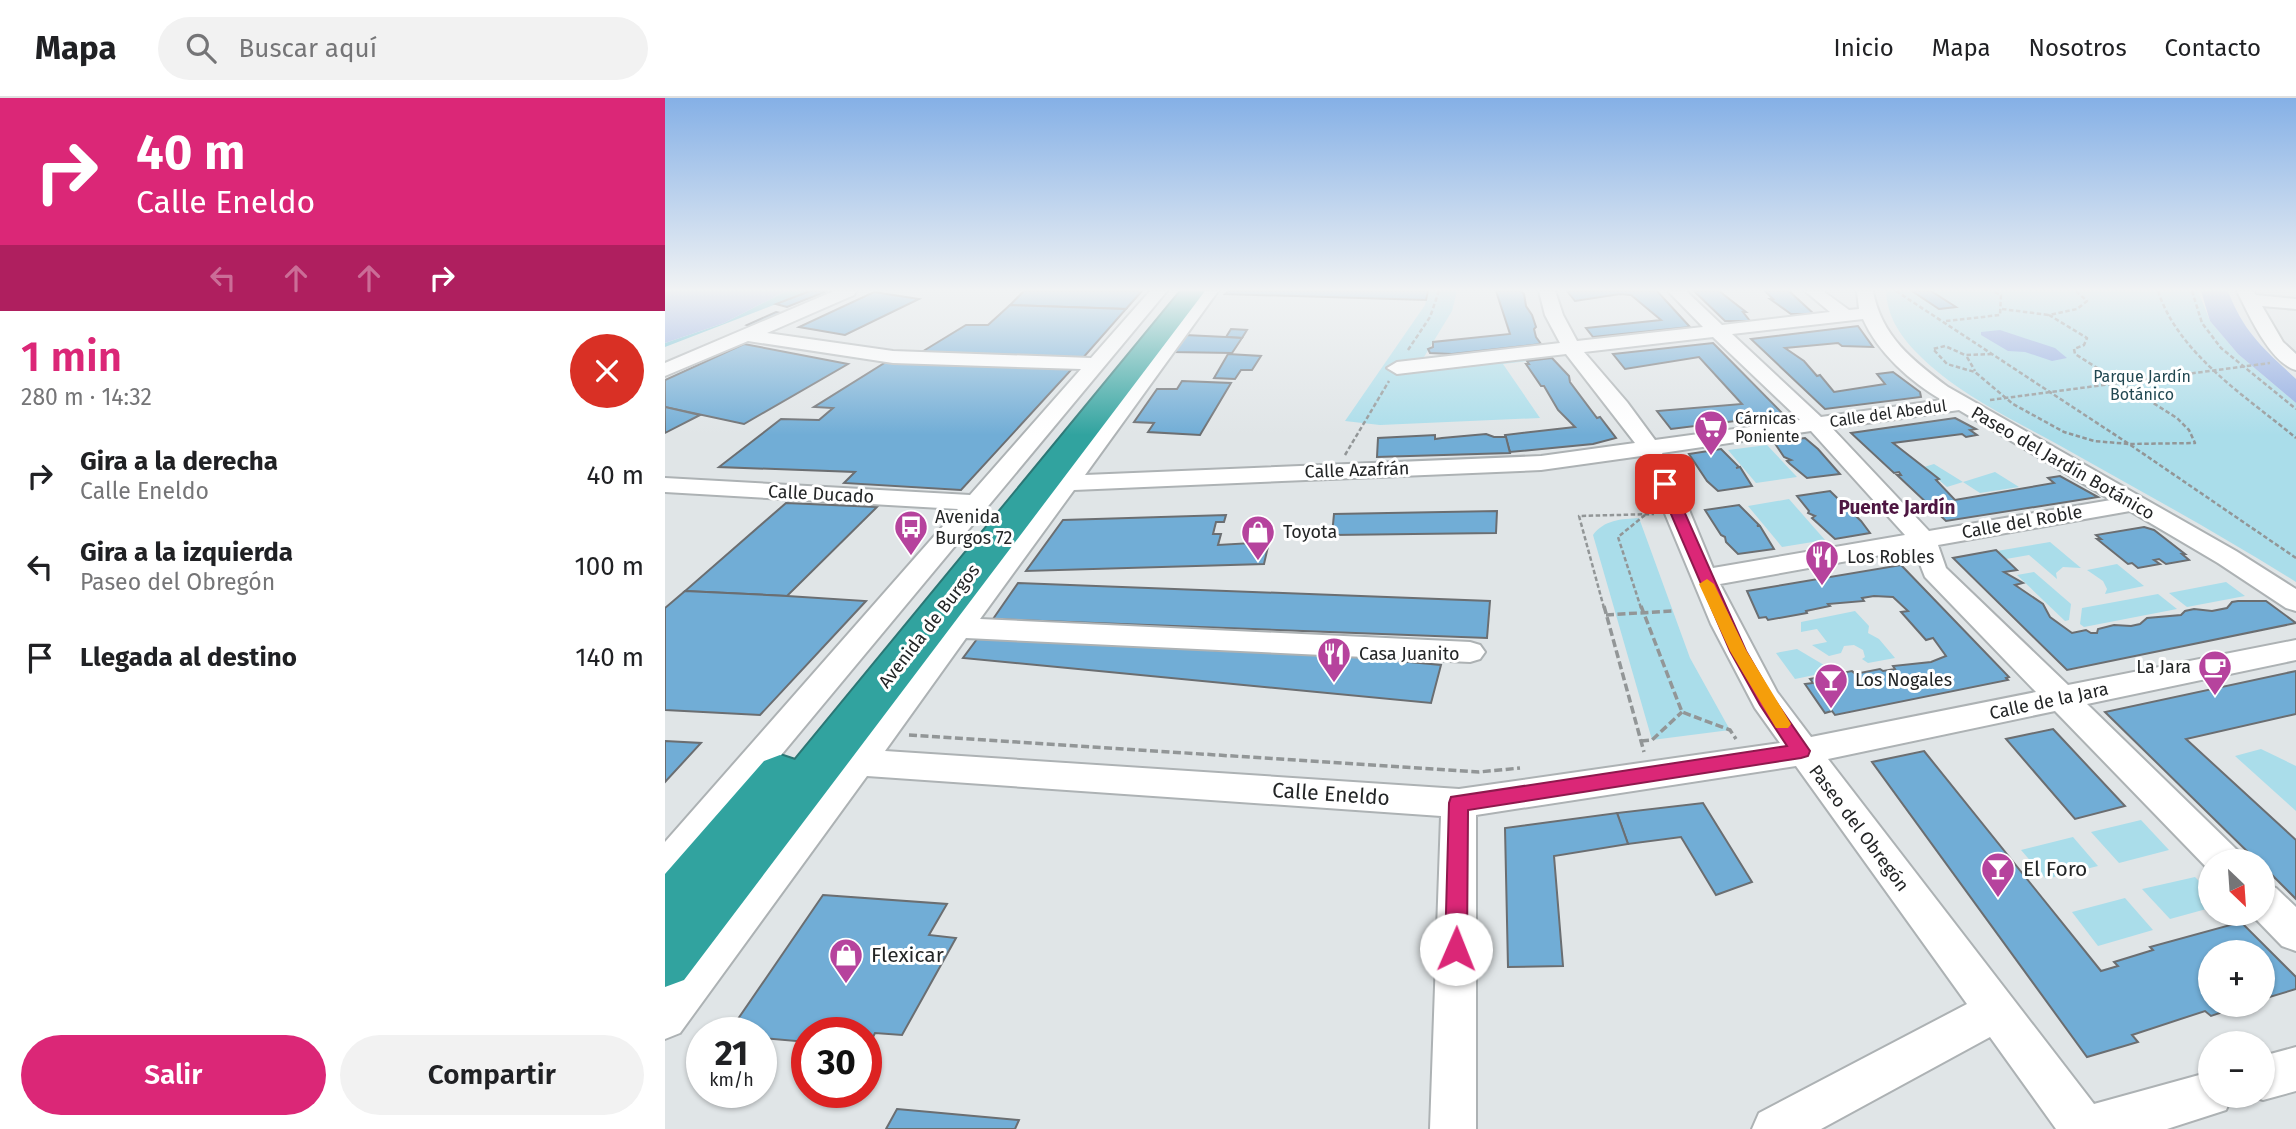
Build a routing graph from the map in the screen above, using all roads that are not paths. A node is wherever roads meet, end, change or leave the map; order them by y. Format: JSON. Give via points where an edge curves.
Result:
{"nodes":[{"id":1,"x":736,"y":339,"type":"edge"},
{"id":2,"x":773,"y":339,"type":"edge"},
{"id":3,"x":1130,"y":339,"type":"edge"},
{"id":4,"x":1138,"y":339,"type":"edge"},
{"id":5,"x":1143,"y":339,"type":"edge"},
{"id":6,"x":1173,"y":339,"type":"edge"},
{"id":7,"x":1564,"y":339,"type":"edge"},
{"id":8,"x":1662,"y":339,"type":"edge"},
{"id":9,"x":1728,"y":339,"type":"edge"},
{"id":10,"x":1884,"y":339,"type":"edge"},
{"id":11,"x":2273,"y":339,"type":"edge"},
{"id":12,"x":1165,"y":350,"type":"junction"},
{"id":13,"x":1571,"y":350,"type":"junction"},
{"id":14,"x":2296,"y":364,"type":"edge"},
{"id":15,"x":1397,"y":368,"type":"dead end"},
{"id":16,"x":665,"y":370,"type":"edge"},
{"id":17,"x":1110,"y":371,"type":"junction"},
{"id":18,"x":1960,"y":404,"type":"junction"},
{"id":19,"x":1070,"y":422,"type":"junction"},
{"id":20,"x":1815,"y":423,"type":"junction"},
{"id":21,"x":1649,"y":447,"type":"junction"},
{"id":22,"x":1011,"y":464,"type":"junction"},
{"id":23,"x":1064,"y":483,"type":"junction"},
{"id":24,"x":665,"y":485,"type":"edge"},
{"id":25,"x":978,"y":503,"type":"junction"},
{"id":26,"x":2133,"y":503,"type":"junction"},
{"id":27,"x":1924,"y":540,"type":"junction"},
{"id":28,"x":975,"y":569,"type":"junction"},
{"id":29,"x":1704,"y":579,"type":"junction"},
{"id":30,"x":2296,"y":602,"type":"edge"},
{"id":31,"x":878,"y":621,"type":"junction"},
{"id":32,"x":951,"y":636,"type":"junction"},
{"id":33,"x":2296,"y":650,"type":"edge"},
{"id":34,"x":1470,"y":652,"type":"dead end"},
{"id":35,"x":2063,"y":698,"type":"junction"},
{"id":36,"x":878,"y":733,"type":"junction"},
{"id":37,"x":1801,"y":751,"type":"junction"},
{"id":38,"x":818,"y":768,"type":"junction"},
{"id":39,"x":1458,"y":803,"type":"junction"},
{"id":40,"x":739,"y":844,"type":"junction"},
{"id":41,"x":2212,"y":849,"type":"edge"},
{"id":42,"x":665,"y":868,"type":"edge"},
{"id":43,"x":665,"y":876,"type":"edge"},
{"id":44,"x":2275,"y":912,"type":"edge"},
{"id":45,"x":665,"y":913,"type":"edge"},
{"id":46,"x":2296,"y":933,"type":"edge"},
{"id":47,"x":665,"y":961,"type":"edge"},
{"id":48,"x":665,"y":1008,"type":"edge"},
{"id":49,"x":1996,"y":1011,"type":"junction"},
{"id":50,"x":665,"y":1017,"type":"edge"},
{"id":51,"x":2296,"y":1069,"type":"edge"},
{"id":52,"x":2275,"y":1075,"type":"edge"},
{"id":53,"x":2198,"y":1097,"type":"edge"},
{"id":54,"x":1453,"y":1129,"type":"edge"},
{"id":55,"x":1775,"y":1129,"type":"edge"},
{"id":56,"x":2086,"y":1129,"type":"edge"}],
"edges":[{"from":1,"to":16,"type":"street"},
{"from":2,"to":17,"type":"street","via":[[893,357]]},
{"from":3,"to":17,"type":"street","name":"Avenida de Burgos"},
{"from":4,"to":19,"type":"highway","name":"Avenida de Burgos"},
{"from":5,"to":17,"type":"highway","name":"Avenida de Burgos"},
{"from":6,"to":12,"type":"street","name":"Avenida de Burgos"},
{"from":7,"to":13,"type":"street","name":"Paseo del Obregón"},
{"from":8,"to":13,"type":"street"},
{"from":9,"to":20,"type":"street"},
{"from":10,"to":18,"type":"street","name":"Paseo del Jardín Botánico","via":[[1911,368]]},
{"from":11,"to":14,"type":"street"},
{"from":12,"to":17,"type":"street"},
{"from":12,"to":23,"type":"street","name":"Avenida de Burgos"},
{"from":13,"to":15,"type":"street"},
{"from":13,"to":21,"type":"street","name":"Paseo del Obregón","via":[[1628,414]]},
{"from":17,"to":22,"type":"street","name":"Avenida de Burgos"},
{"from":17,"to":28,"type":"highway","name":"Avenida de Burgos"},
{"from":18,"to":20,"type":"street","name":"Calle del Abedul"},
{"from":18,"to":26,"type":"street","name":"Paseo del Jardín Botánico"},
{"from":19,"to":22,"type":"street"},
{"from":19,"to":38,"type":"highway","name":"Avenida de Burgos"},
{"from":20,"to":21,"type":"street","name":"Calle del Abedul"},
{"from":20,"to":27,"type":"street"},
{"from":21,"to":23,"type":"street","name":"Calle Azafrán","via":[[1541,463]]},
{"from":21,"to":29,"type":"street","name":"Paseo del Obregón"},
{"from":22,"to":25,"type":"street","name":"Avenida de Burgos"},
{"from":23,"to":32,"type":"street","name":"Avenida de Burgos"},
{"from":24,"to":25,"type":"street","name":"Calle Ducado"},
{"from":25,"to":31,"type":"street","name":"Avenida de Burgos"},
{"from":26,"to":27,"type":"street","name":"Calle del Roble"},
{"from":26,"to":30,"type":"street","name":"Paseo del Jardín Botánico","via":[[2255,573]]},
{"from":27,"to":29,"type":"street","name":"Calle del Roble"},
{"from":27,"to":35,"type":"street","via":[[1934,570]]},
{"from":28,"to":32,"type":"street"},
{"from":28,"to":38,"type":"highway","name":"Avenida de Burgos"},
{"from":29,"to":37,"type":"street","name":"Paseo del Obregón","via":[[1766,701]]},
{"from":31,"to":38,"type":"street","via":[[865,648],[774,760]]},
{"from":31,"to":42,"type":"street","name":"Avenida de Burgos"},
{"from":32,"to":34,"type":"street","name":"Avenida de Burgos"},
{"from":32,"to":36,"type":"street","name":"Avenida de Burgos"},
{"from":33,"to":35,"type":"street","name":"Calle de la Jara"},
{"from":35,"to":37,"type":"street","name":"Calle de la Jara"},
{"from":35,"to":41,"type":"street"},
{"from":36,"to":38,"type":"street","name":"Avenida de Burgos"},
{"from":36,"to":38,"type":"street","via":[[838,764]]},
{"from":37,"to":39,"type":"street","name":"Calle Eneldo"},
{"from":37,"to":49,"type":"street","name":"Paseo del Obregón"},
{"from":38,"to":39,"type":"street","name":"Calle Eneldo"},
{"from":38,"to":40,"type":"highway","name":"Avenida de Burgos"},
{"from":38,"to":50,"type":"street","name":"Avenida de Burgos"},
{"from":39,"to":54,"type":"street"},
{"from":40,"to":43,"type":"street","via":[[695,849]]},
{"from":40,"to":45,"type":"highway","name":"Avenida de Burgos"},
{"from":40,"to":47,"type":"highway","name":"Avenida de Burgos"},
{"from":40,"to":48,"type":"street","via":[[755,880]]},
{"from":44,"to":46,"type":"street"},
{"from":49,"to":55,"type":"street"},
{"from":49,"to":56,"type":"street","name":"Paseo del Obregón"},
{"from":51,"to":52,"type":"street"},
{"from":53,"to":56,"type":"street"}]}
